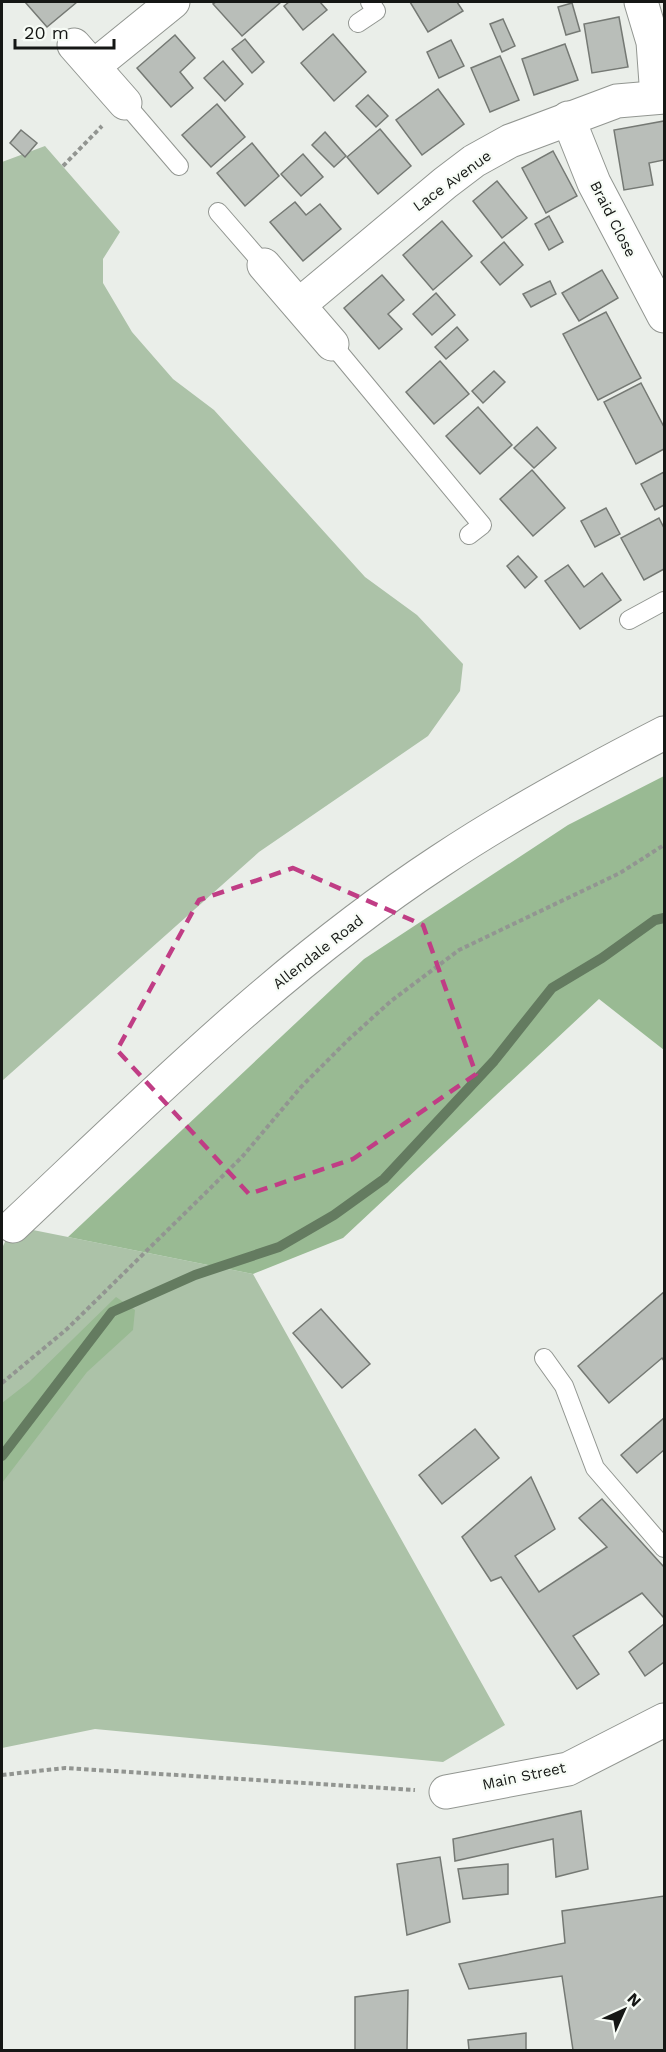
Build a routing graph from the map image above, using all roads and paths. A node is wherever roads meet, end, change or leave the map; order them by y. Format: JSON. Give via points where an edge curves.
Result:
{"nodes":[{"id":1,"x":173,"y":2,"type":"edge"},
{"id":2,"x":370,"y":2,"type":"edge"},
{"id":3,"x":640,"y":2,"type":"edge"},
{"id":4,"x":358,"y":23,"type":"dead end"},
{"id":5,"x":661,"y":97,"type":"edge"},
{"id":6,"x":124,"y":103,"type":"junction"},
{"id":7,"x":568,"y":118,"type":"junction"},
{"id":8,"x":63,"y":166,"type":"dead end"},
{"id":9,"x":178,"y":166,"type":"dead end"},
{"id":10,"x":218,"y":212,"type":"dead end"},
{"id":11,"x":264,"y":265,"type":"joint"},
{"id":12,"x":299,"y":305,"type":"junction"},
{"id":13,"x":664,"y":316,"type":"edge"},
{"id":14,"x":332,"y":344,"type":"joint"},
{"id":15,"x":469,"y":535,"type":"dead end"},
{"id":16,"x":664,"y":600,"type":"edge"},
{"id":17,"x":629,"y":620,"type":"dead end"},
{"id":18,"x":664,"y":733,"type":"edge"},
{"id":19,"x":664,"y":845,"type":"edge"},
{"id":20,"x":5,"y":1235,"type":"edge"},
{"id":21,"x":544,"y":1358,"type":"dead end"},
{"id":22,"x":2,"y":1383,"type":"edge"},
{"id":23,"x":664,"y":1548,"type":"edge"},
{"id":24,"x":664,"y":1720,"type":"edge"},
{"id":25,"x":2,"y":1775,"type":"edge"},
{"id":26,"x":446,"y":1792,"type":"joint"}],
"edges":[{"from":1,"to":6,"type":"street","via":[[84,56]]},
{"from":2,"to":4,"type":"lane","via":[[376,11]]},
{"from":3,"to":5,"type":"street","via":[[653,42]]},
{"from":5,"to":7,"type":"street","name":"Lace Avenue","via":[[617,101]]},
{"from":6,"to":8,"type":"path"},
{"from":6,"to":9,"type":"lane"},
{"from":7,"to":12,"type":"street","name":"Lace Avenue","via":[[510,141],[474,161]]},
{"from":7,"to":13,"type":"street","name":"Braid Close","via":[[594,183]]},
{"from":10,"to":11,"type":"lane"},
{"from":11,"to":12,"type":"street"},
{"from":12,"to":14,"type":"street"},
{"from":14,"to":15,"type":"lane","via":[[482,525]]},
{"from":16,"to":17,"type":"lane"},
{"from":18,"to":20,"type":"street","name":"Allendale Road","via":[[506,820],[439,861],[366,914],[286,975],[226,1028]]},
{"from":19,"to":22,"type":"path","via":[[620,873],[459,950],[391,1002],[301,1087],[242,1157],[68,1329]]},
{"from":21,"to":23,"type":"lane","via":[[564,1386],[595,1468]]},
{"from":24,"to":26,"type":"street","name":"Main Street","via":[[568,1768]]},
{"from":25,"to":26,"type":"path","via":[[65,1768]]}]}
